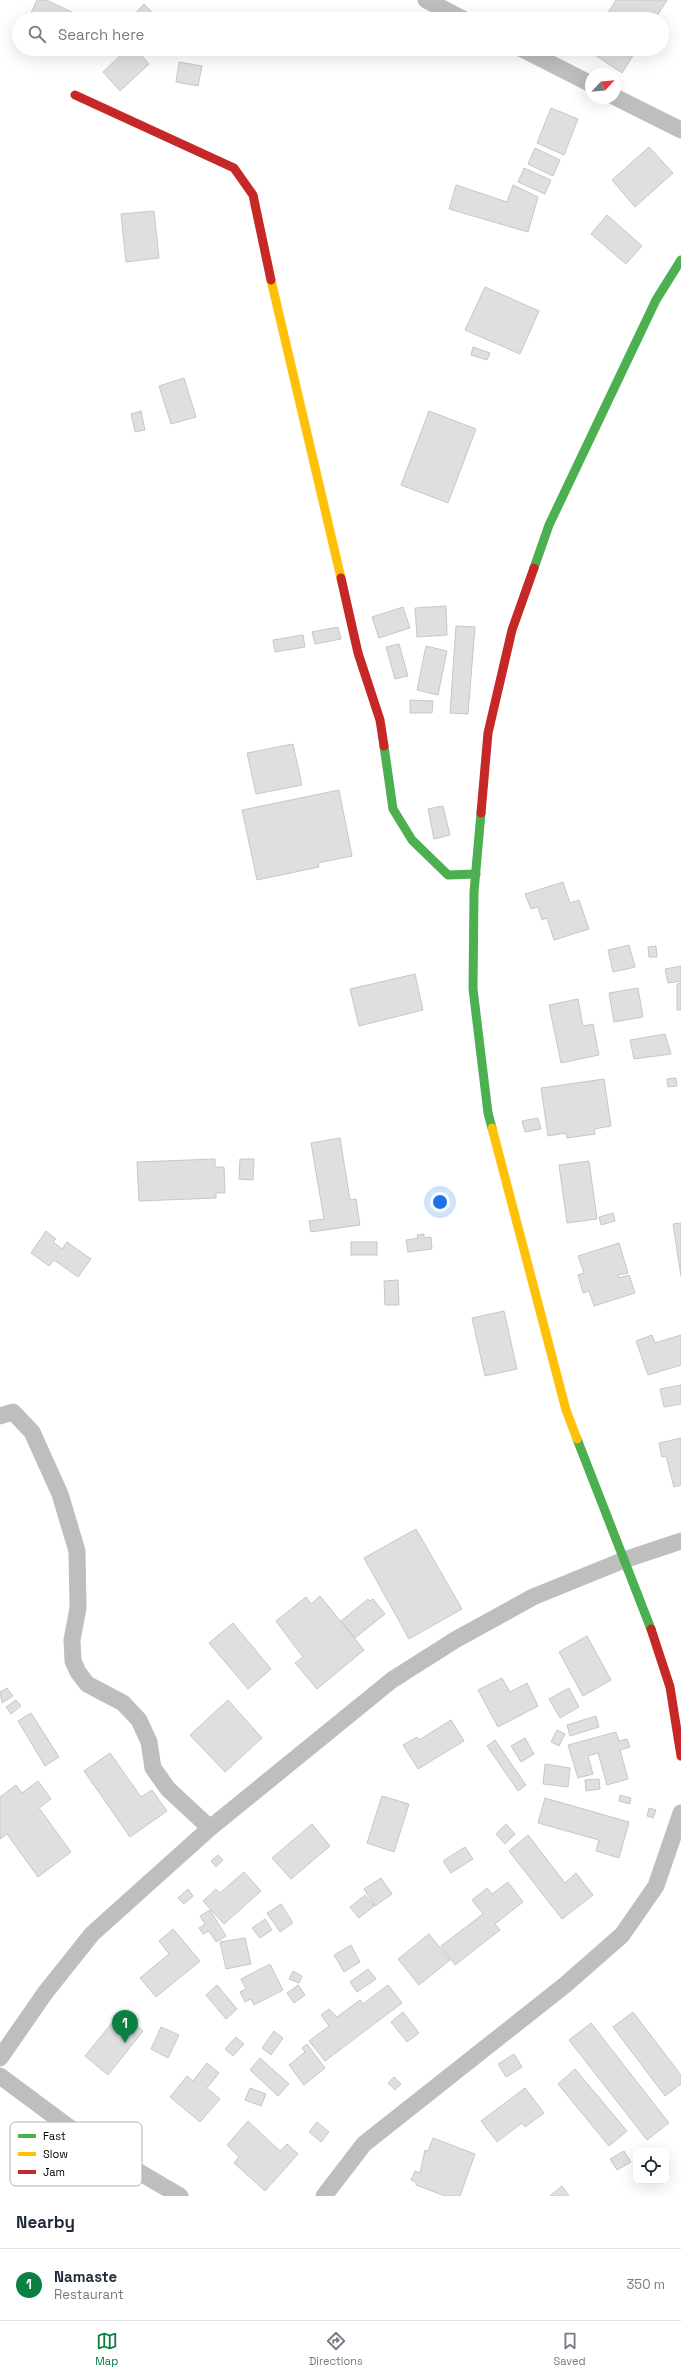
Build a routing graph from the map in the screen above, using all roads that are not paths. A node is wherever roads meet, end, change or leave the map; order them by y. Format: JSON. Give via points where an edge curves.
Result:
{"nodes":[{"id":1,"x":426,"y":0,"type":"edge"},
{"id":2,"x":450,"y":12,"type":"edge"},
{"id":3,"x":536,"y":56,"type":"edge"},
{"id":4,"x":585,"y":81,"type":"edge"},
{"id":5,"x":75,"y":95,"type":"dead end"},
{"id":6,"x":621,"y":100,"type":"edge"},
{"id":7,"x":681,"y":130,"type":"edge"},
{"id":8,"x":681,"y":260,"type":"edge"},
{"id":9,"x":476,"y":874,"type":"junction"},
{"id":10,"x":0,"y":1416,"type":"edge"},
{"id":11,"x":681,"y":1540,"type":"edge"},
{"id":12,"x":624,"y":1560,"type":"junction"},
{"id":13,"x":681,"y":1756,"type":"edge"},
{"id":14,"x":681,"y":1814,"type":"edge"},
{"id":15,"x":210,"y":1828,"type":"junction"},
{"id":16,"x":0,"y":2058,"type":"edge"},
{"id":17,"x":0,"y":2076,"type":"edge"},
{"id":18,"x":62,"y":2122,"type":"edge"},
{"id":19,"x":142,"y":2174,"type":"edge"},
{"id":20,"x":180,"y":2196,"type":"edge"},
{"id":21,"x":324,"y":2196,"type":"edge"}],
"edges":[{"from":1,"to":2,"type":"street"},
{"from":3,"to":4,"type":"street"},
{"from":5,"to":9,"type":"street","via":[[234,168],[253,195],[272,289],[358,653],[380,720],[393,809],[412,840],[448,875]]},
{"from":6,"to":7,"type":"street"},
{"from":8,"to":9,"type":"street","via":[[656,300],[549,525],[512,630],[488,733]]},
{"from":9,"to":12,"type":"street","via":[[473,989],[488,1114],[566,1410]]},
{"from":10,"to":15,"type":"street","via":[[13,1412],[32,1432],[60,1494],[77,1551],[78,1608],[72,1640],[73,1661],[78,1672],[87,1684],[123,1703],[139,1720],[149,1742],[153,1768],[168,1789]]},
{"from":11,"to":12,"type":"street"},
{"from":12,"to":13,"type":"street","via":[[670,1687]]},
{"from":12,"to":15,"type":"street","via":[[533,1597],[455,1640],[392,1680]]},
{"from":14,"to":21,"type":"street","via":[[656,1886],[622,1935],[565,1985],[364,2144]]},
{"from":15,"to":16,"type":"street","via":[[92,1934],[45,1993]]},
{"from":17,"to":18,"type":"street"},
{"from":19,"to":20,"type":"street"}]}
